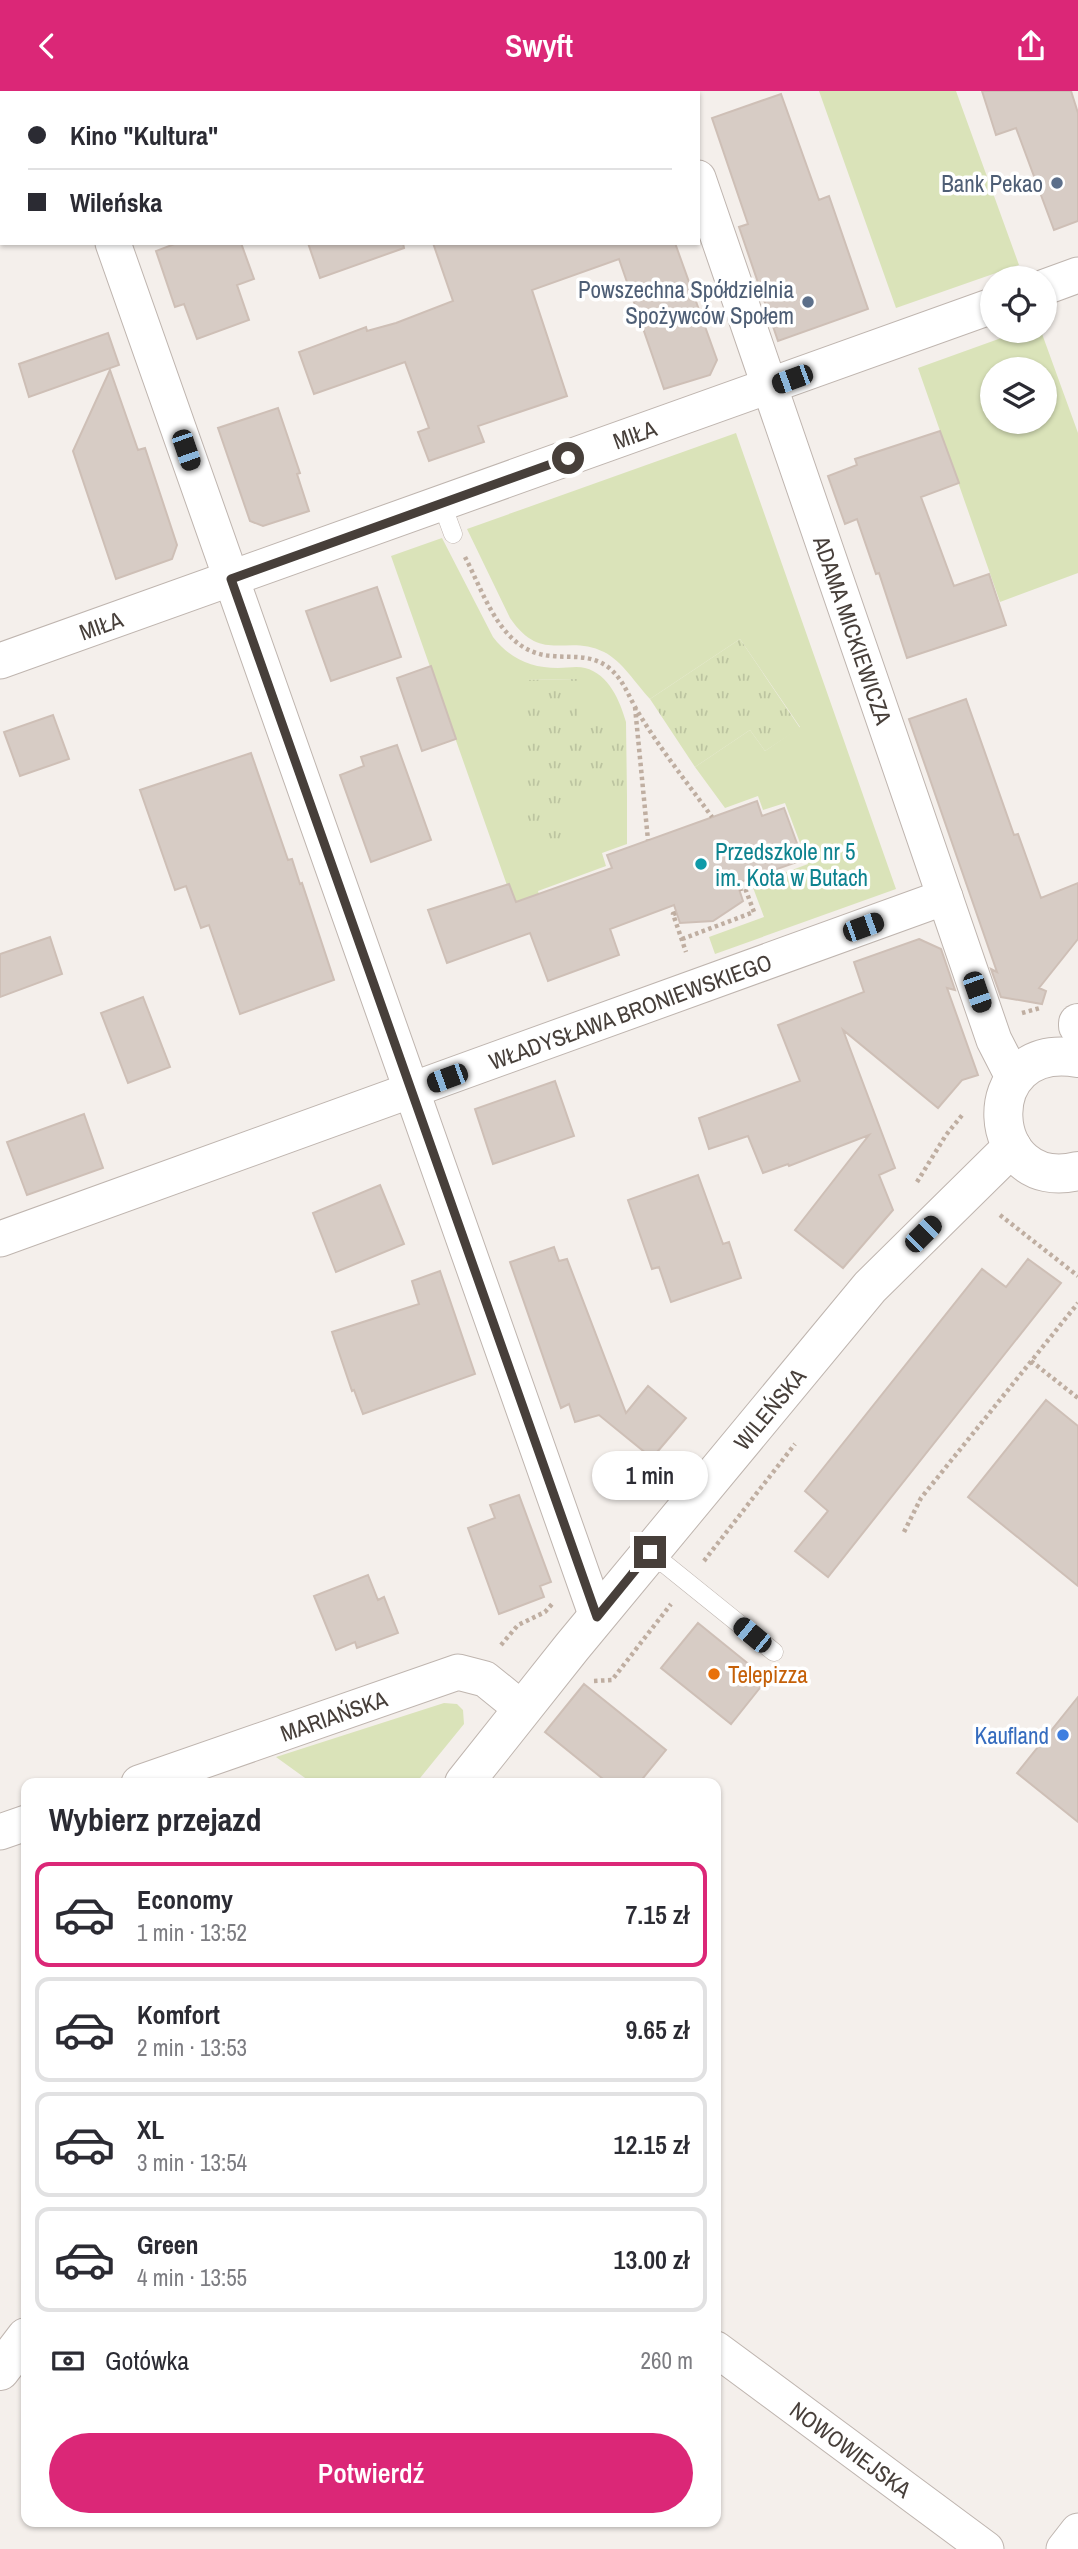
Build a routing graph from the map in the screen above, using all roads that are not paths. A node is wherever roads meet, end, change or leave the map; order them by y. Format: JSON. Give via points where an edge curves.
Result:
{"nodes":[{"id":1,"x":700,"y":184,"type":"edge"},
{"id":2,"x":114,"y":245,"type":"edge"},
{"id":3,"x":1078,"y":275,"type":"edge"},
{"id":4,"x":1057,"y":283,"type":"edge"},
{"id":5,"x":980,"y":310,"type":"edge"},
{"id":6,"x":770,"y":386,"type":"junction"},
{"id":7,"x":231,"y":579,"type":"junction"},
{"id":8,"x":0,"y":661,"type":"edge"},
{"id":9,"x":945,"y":897,"type":"junction"},
{"id":10,"x":1078,"y":1058,"type":"edge"},
{"id":11,"x":1014,"y":1079,"type":"junction"},
{"id":12,"x":411,"y":1091,"type":"junction"},
{"id":13,"x":1012,"y":1147,"type":"junction"},
{"id":14,"x":1078,"y":1171,"type":"edge"},
{"id":15,"x":0,"y":1239,"type":"edge"},
{"id":16,"x":650,"y":1552,"type":"junction"},
{"id":17,"x":597,"y":1617,"type":"junction"},
{"id":18,"x":774,"y":1652,"type":"dead end"},
{"id":19,"x":522,"y":1709,"type":"junction"},
{"id":20,"x":153,"y":1778,"type":"edge"},
{"id":21,"x":468,"y":1778,"type":"edge"},
{"id":22,"x":21,"y":1825,"type":"edge"},
{"id":23,"x":0,"y":1832,"type":"edge"},
{"id":24,"x":21,"y":2344,"type":"edge"},
{"id":25,"x":721,"y":2353,"type":"edge"},
{"id":26,"x":0,"y":2371,"type":"edge"},
{"id":27,"x":1078,"y":2531,"type":"edge"},
{"id":28,"x":986,"y":2549,"type":"edge"},
{"id":29,"x":1064,"y":2549,"type":"edge"}],
"edges":[{"from":1,"to":6,"type":"street","name":"ADAMA MICKIEWICZA"},
{"from":2,"to":7,"type":"street"},
{"from":3,"to":4,"type":"street"},
{"from":5,"to":6,"type":"street","name":"MIŁA"},
{"from":6,"to":7,"type":"street","name":"MIŁA","via":[[447,519]]},
{"from":6,"to":9,"type":"street","name":"ADAMA MICKIEWICZA"},
{"from":7,"to":8,"type":"street","name":"MIŁA"},
{"from":7,"to":12,"type":"street"},
{"from":9,"to":11,"type":"street","name":"ADAMA MICKIEWICZA","via":[[994,1040]]},
{"from":9,"to":12,"type":"street","name":"WŁADYSŁAWA BRONIEWSKIEGO"},
{"from":10,"to":11,"type":"street","via":[[1037,1061]]},
{"from":11,"to":13,"type":"street","via":[[1002,1119]]},
{"from":12,"to":15,"type":"street","name":"WŁADYSŁAWA BRONIEWSKIEGO"},
{"from":12,"to":17,"type":"street"},
{"from":13,"to":14,"type":"street","via":[[1036,1168],[1052,1173]]},
{"from":13,"to":16,"type":"street","name":"WILEŃSKA","via":[[870,1287]]},
{"from":16,"to":17,"type":"street","name":"WILEŃSKA"},
{"from":16,"to":18,"type":"lane"},
{"from":17,"to":19,"type":"street","name":"WILEŃSKA"},
{"from":19,"to":20,"type":"street","name":"MARIAŃSKA","via":[[485,1679],[458,1672]]},
{"from":19,"to":21,"type":"street","name":"WILEŃSKA"},
{"from":22,"to":23,"type":"street"},
{"from":24,"to":26,"type":"street"},
{"from":25,"to":28,"type":"street","name":"NOWOWIEJSKA"},
{"from":27,"to":29,"type":"street"}]}
